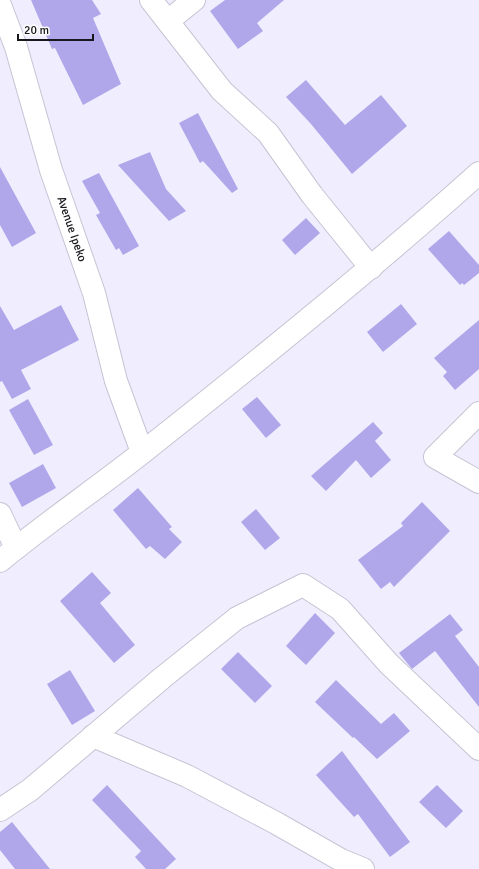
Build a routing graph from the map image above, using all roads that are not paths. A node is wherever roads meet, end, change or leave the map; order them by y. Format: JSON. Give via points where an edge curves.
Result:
{"nodes":[{"id":1,"x":151,"y":0,"type":"edge"},
{"id":2,"x":194,"y":0,"type":"edge"},
{"id":3,"x":0,"y":5,"type":"edge"},
{"id":4,"x":168,"y":21,"type":"junction"},
{"id":5,"x":479,"y":173,"type":"edge"},
{"id":6,"x":371,"y":268,"type":"junction"},
{"id":7,"x":479,"y":413,"type":"edge"},
{"id":8,"x":142,"y":452,"type":"junction"},
{"id":9,"x":479,"y":482,"type":"edge"},
{"id":10,"x":0,"y":514,"type":"edge"},
{"id":11,"x":8,"y":555,"type":"edge"},
{"id":12,"x":93,"y":736,"type":"junction"},
{"id":13,"x":479,"y":749,"type":"edge"},
{"id":14,"x":0,"y":810,"type":"edge"},
{"id":15,"x":363,"y":869,"type":"edge"}],
"edges":[{"from":1,"to":4,"type":"street"},
{"from":2,"to":4,"type":"street"},
{"from":3,"to":8,"type":"street","name":"Avenue Ipeko","via":[[16,47],[51,170],[94,293],[116,381]]},
{"from":4,"to":6,"type":"street","via":[[222,91],[268,133],[312,195]]},
{"from":5,"to":6,"type":"street"},
{"from":6,"to":8,"type":"street"},
{"from":7,"to":9,"type":"street","via":[[435,457]]},
{"from":8,"to":11,"type":"street"},
{"from":10,"to":11,"type":"street"},
{"from":12,"to":13,"type":"street","via":[[237,618],[303,585],[340,609],[389,664]]},
{"from":12,"to":14,"type":"street","via":[[30,790]]},
{"from":12,"to":15,"type":"street","via":[[187,776],[341,860]]}]}
